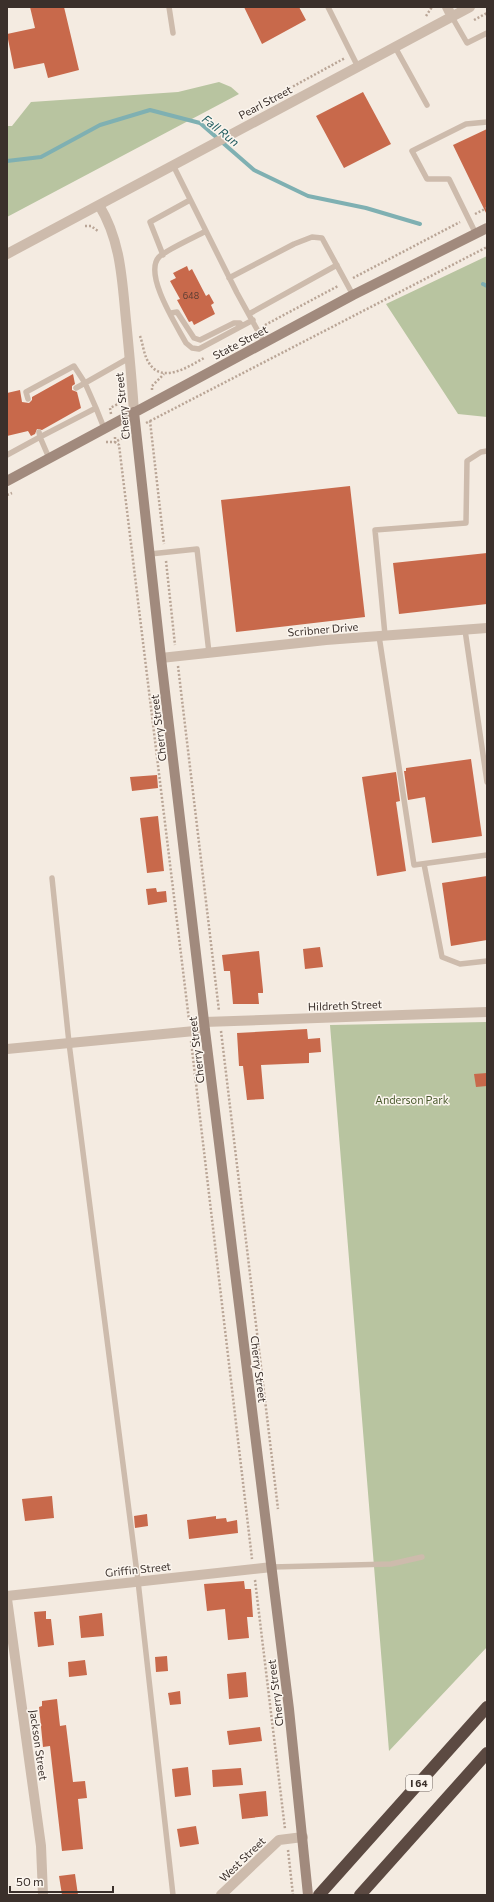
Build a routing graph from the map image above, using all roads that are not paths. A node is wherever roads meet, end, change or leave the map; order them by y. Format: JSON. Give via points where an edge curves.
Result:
{"nodes":[{"id":1,"x":169,"y":7,"type":"edge"},
{"id":2,"x":328,"y":7,"type":"edge"},
{"id":3,"x":447,"y":7,"type":"edge"},
{"id":4,"x":470,"y":7,"type":"edge"},
{"id":5,"x":452,"y":17,"type":"junction"},
{"id":6,"x":172,"y":33,"type":"dead end"},
{"id":7,"x":487,"y":33,"type":"edge"},
{"id":8,"x":395,"y":48,"type":"junction"},
{"id":9,"x":358,"y":67,"type":"junction"},
{"id":10,"x":427,"y":105,"type":"dead end"},
{"id":11,"x":487,"y":122,"type":"edge"},
{"id":12,"x":173,"y":165,"type":"junction"},
{"id":13,"x":190,"y":200,"type":"junction"},
{"id":14,"x":99,"y":205,"type":"junction"},
{"id":15,"x":487,"y":228,"type":"edge"},
{"id":16,"x":206,"y":231,"type":"junction"},
{"id":17,"x":476,"y":234,"type":"junction"},
{"id":18,"x":7,"y":254,"type":"edge"},
{"id":19,"x":163,"y":255,"type":"junction"},
{"id":20,"x":337,"y":265,"type":"junction"},
{"id":21,"x":230,"y":278,"type":"junction"},
{"id":22,"x":353,"y":295,"type":"junction"},
{"id":23,"x":171,"y":313,"type":"junction"},
{"id":24,"x":249,"y":314,"type":"junction"},
{"id":25,"x":253,"y":320,"type":"junction"},
{"id":26,"x":242,"y":326,"type":"junction"},
{"id":27,"x":264,"y":342,"type":"junction"},
{"id":28,"x":129,"y":358,"type":"junction"},
{"id":29,"x":85,"y":383,"type":"junction"},
{"id":30,"x":76,"y":388,"type":"dead end"},
{"id":31,"x":28,"y":399,"type":"dead end"},
{"id":32,"x":96,"y":408,"type":"junction"},
{"id":33,"x":134,"y":412,"type":"junction"},
{"id":34,"x":104,"y":428,"type":"junction"},
{"id":35,"x":40,"y":434,"type":"junction"},
{"id":36,"x":487,"y":452,"type":"edge"},
{"id":37,"x":7,"y":455,"type":"edge"},
{"id":38,"x":49,"y":458,"type":"junction"},
{"id":39,"x":7,"y":481,"type":"edge"},
{"id":40,"x":150,"y":554,"type":"junction"},
{"id":41,"x":487,"y":628,"type":"edge"},
{"id":42,"x":465,"y":630,"type":"junction"},
{"id":43,"x":382,"y":636,"type":"junction"},
{"id":44,"x":209,"y":653,"type":"junction"},
{"id":45,"x":161,"y":658,"type":"junction"},
{"id":46,"x":487,"y":782,"type":"edge"},
{"id":47,"x":487,"y":855,"type":"edge"},
{"id":48,"x":424,"y":864,"type":"junction"},
{"id":49,"x":52,"y":878,"type":"dead end"},
{"id":50,"x":487,"y":961,"type":"edge"},
{"id":51,"x":487,"y":1012,"type":"edge"},
{"id":52,"x":205,"y":1026,"type":"junction"},
{"id":53,"x":69,"y":1043,"type":"junction"},
{"id":54,"x":7,"y":1048,"type":"edge"},
{"id":55,"x":422,"y":1557,"type":"dead end"},
{"id":56,"x":272,"y":1567,"type":"junction"},
{"id":57,"x":138,"y":1581,"type":"junction"},
{"id":58,"x":7,"y":1598,"type":"edge"},
{"id":59,"x":487,"y":1707,"type":"edge"},
{"id":60,"x":487,"y":1753,"type":"edge"},
{"id":61,"x":303,"y":1837,"type":"junction"},
{"id":62,"x":43,"y":1895,"type":"edge"},
{"id":63,"x":173,"y":1895,"type":"edge"},
{"id":64,"x":221,"y":1895,"type":"edge"},
{"id":65,"x":308,"y":1895,"type":"edge"},
{"id":66,"x":319,"y":1895,"type":"edge"},
{"id":67,"x":360,"y":1895,"type":"edge"}],
"edges":[{"from":1,"to":6,"type":"lane"},
{"from":2,"to":9,"type":"lane"},
{"from":3,"to":5,"type":"street"},
{"from":4,"to":5,"type":"street","name":"Pearl Street"},
{"from":5,"to":7,"type":"lane","via":[[467,44]]},
{"from":5,"to":8,"type":"street","name":"Pearl Street"},
{"from":8,"to":9,"type":"street","name":"Pearl Street"},
{"from":8,"to":10,"type":"lane"},
{"from":9,"to":12,"type":"street","name":"Pearl Street"},
{"from":11,"to":17,"type":"lane","via":[[466,124],[412,151],[427,179],[449,180]]},
{"from":12,"to":13,"type":"lane"},
{"from":12,"to":14,"type":"street","name":"Pearl Street"},
{"from":13,"to":16,"type":"lane"},
{"from":13,"to":19,"type":"lane","via":[[150,222]]},
{"from":14,"to":18,"type":"street","name":"Pearl Street"},
{"from":14,"to":28,"type":"street","name":"Cherry Street","via":[[109,222],[117,249]]},
{"from":15,"to":17,"type":"street","name":"State Street"},
{"from":16,"to":19,"type":"lane"},
{"from":16,"to":21,"type":"lane"},
{"from":17,"to":22,"type":"street","name":"State Street"},
{"from":19,"to":23,"type":"lane","via":[[159,257],[155,266],[155,275]]},
{"from":20,"to":21,"type":"lane","via":[[322,238],[312,237]]},
{"from":20,"to":22,"type":"lane"},
{"from":20,"to":24,"type":"lane"},
{"from":21,"to":24,"type":"lane"},
{"from":22,"to":27,"type":"street","name":"State Street"},
{"from":23,"to":26,"type":"lane","via":[[177,312],[194,338],[200,340],[234,323],[240,323]]},
{"from":23,"to":26,"type":"lane","via":[[186,343],[192,348],[199,349]]},
{"from":24,"to":25,"type":"lane"},
{"from":25,"to":26,"type":"lane"},
{"from":25,"to":27,"type":"lane"},
{"from":27,"to":33,"type":"street","name":"State Street"},
{"from":28,"to":29,"type":"lane"},
{"from":28,"to":33,"type":"street","name":"Cherry Street"},
{"from":29,"to":30,"type":"lane"},
{"from":29,"to":31,"type":"lane","via":[[74,366],[26,392]]},
{"from":29,"to":32,"type":"lane"},
{"from":32,"to":34,"type":"lane"},
{"from":32,"to":35,"type":"lane"},
{"from":33,"to":34,"type":"street","name":"State Street"},
{"from":33,"to":40,"type":"street","name":"Cherry Street"},
{"from":34,"to":38,"type":"street","name":"State Street"},
{"from":35,"to":37,"type":"lane"},
{"from":35,"to":38,"type":"lane"},
{"from":36,"to":43,"type":"lane","via":[[467,460],[466,523],[375,530]]},
{"from":38,"to":39,"type":"street","name":"State Street"},
{"from":40,"to":44,"type":"lane","via":[[197,550]]},
{"from":40,"to":45,"type":"street","name":"Cherry Street"},
{"from":41,"to":42,"type":"street","name":"Scribner Drive"},
{"from":42,"to":43,"type":"street","name":"Scribner Drive"},
{"from":42,"to":46,"type":"lane"},
{"from":43,"to":44,"type":"street","name":"Scribner Drive"},
{"from":43,"to":48,"type":"lane","via":[[414,865]]},
{"from":44,"to":45,"type":"street","name":"Scribner Drive"},
{"from":45,"to":52,"type":"street","name":"Cherry Street"},
{"from":47,"to":48,"type":"lane"},
{"from":48,"to":50,"type":"lane","via":[[442,957],[460,964]]},
{"from":49,"to":53,"type":"lane"},
{"from":51,"to":52,"type":"street","name":"Hildreth Street","via":[[220,1022]]},
{"from":52,"to":53,"type":"street","name":"Hildreth Street","via":[[190,1032]]},
{"from":52,"to":56,"type":"street","name":"Cherry Street"},
{"from":53,"to":54,"type":"street","name":"Hildreth Street"},
{"from":53,"to":57,"type":"lane"},
{"from":55,"to":56,"type":"lane","via":[[391,1564]]},
{"from":56,"to":57,"type":"street","name":"Griffin Street"},
{"from":56,"to":61,"type":"street","name":"Cherry Street"},
{"from":57,"to":58,"type":"street","name":"Griffin Street"},
{"from":57,"to":63,"type":"lane"},
{"from":58,"to":62,"type":"street","name":"Jackson Street","via":[[41,1846]]},
{"from":59,"to":66,"type":"highway","number":"I 64"},
{"from":60,"to":67,"type":"highway","number":"I 64"},
{"from":61,"to":64,"type":"street","name":"West Street","via":[[278,1841]]},
{"from":61,"to":65,"type":"street","name":"Cherry Street"}]}
